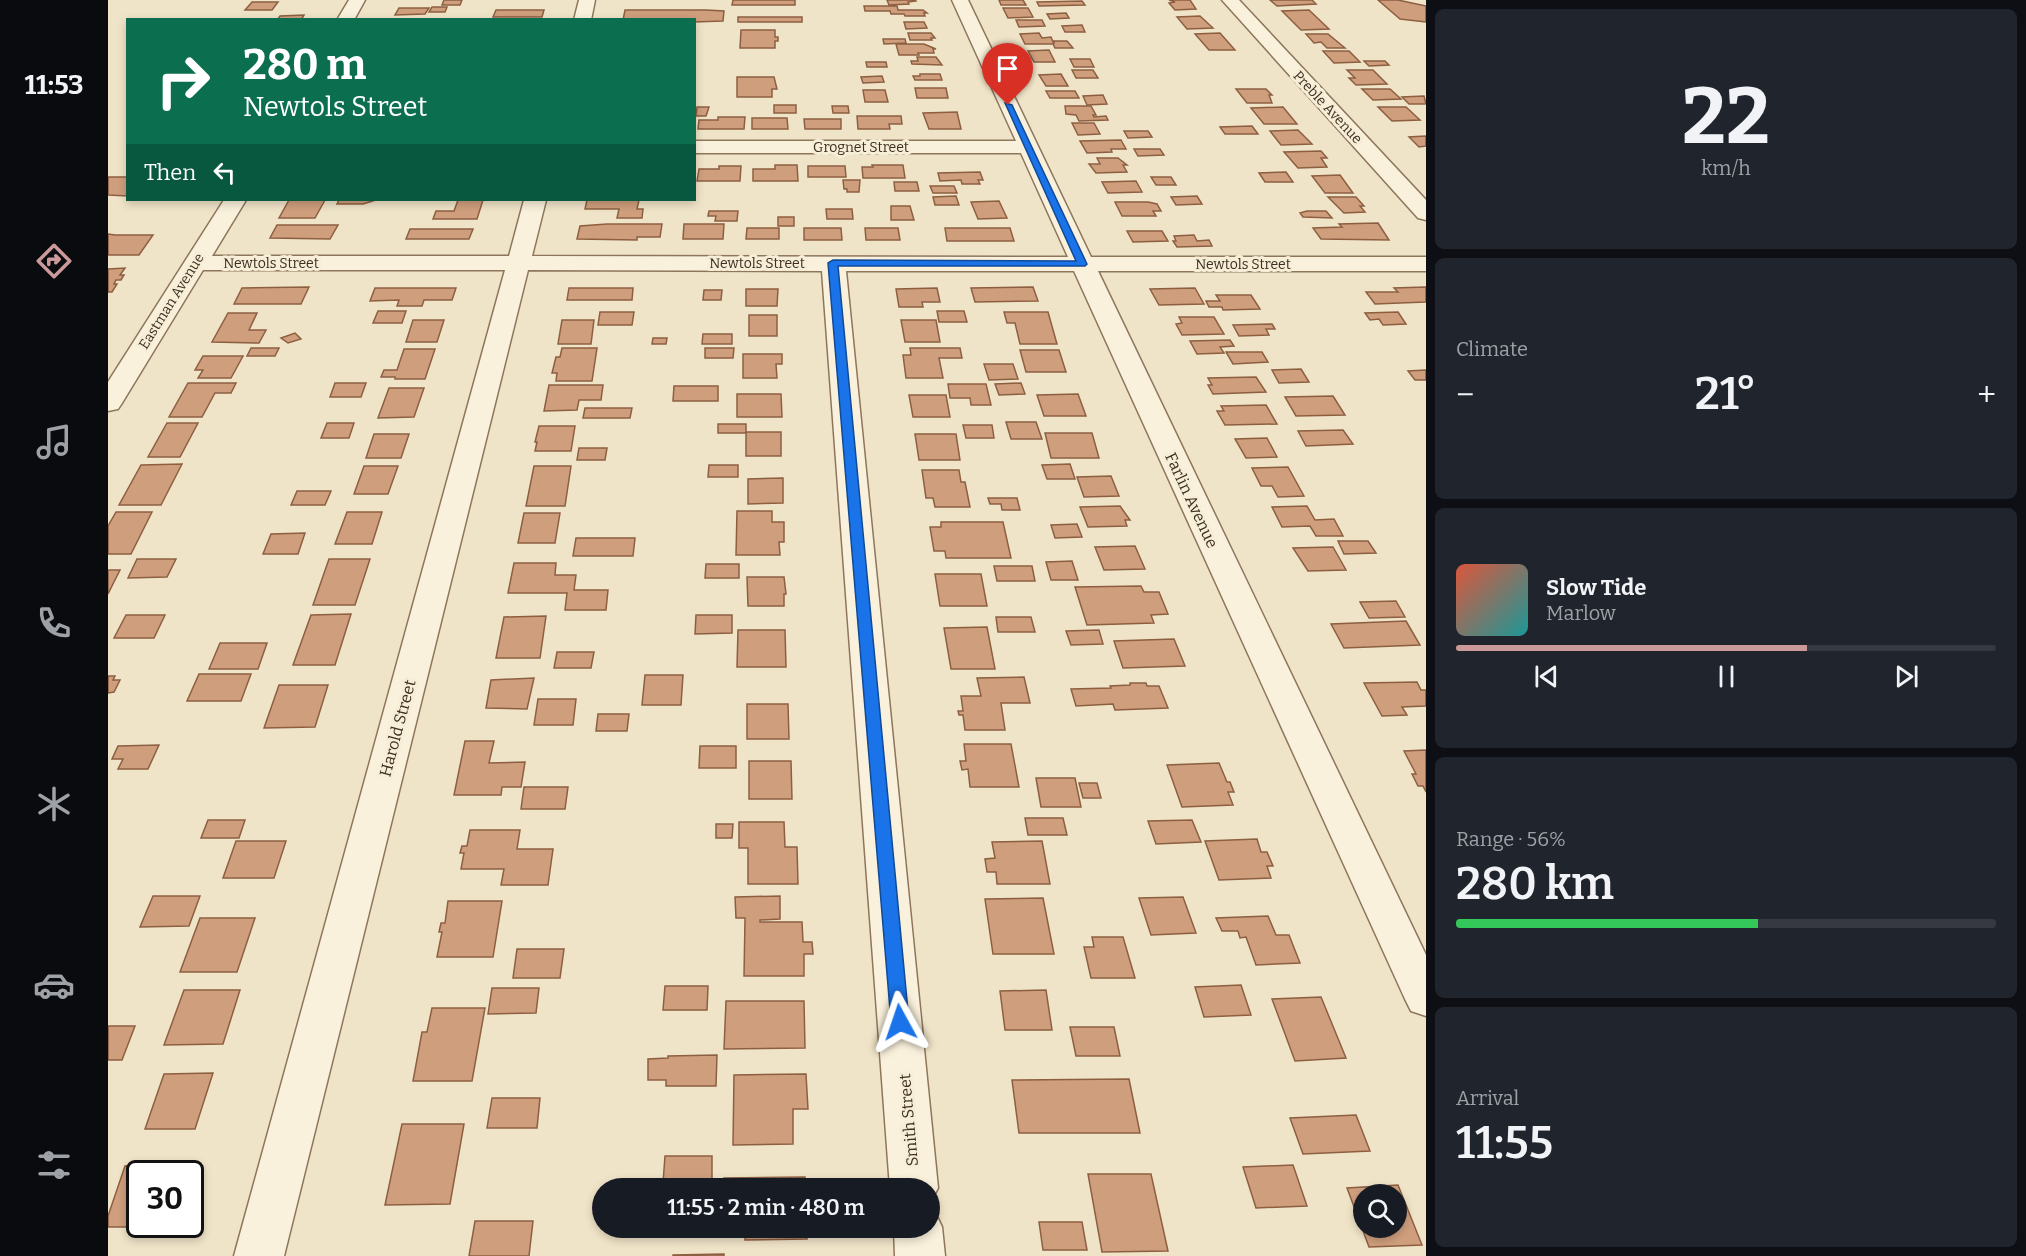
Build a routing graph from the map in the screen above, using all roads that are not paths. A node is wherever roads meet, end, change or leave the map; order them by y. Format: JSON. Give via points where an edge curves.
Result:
{"nodes":[{"id":1,"x":357,"y":0,"type":"edge"},
{"id":2,"x":587,"y":0,"type":"edge"},
{"id":3,"x":960,"y":0,"type":"edge"},
{"id":4,"x":1230,"y":0,"type":"edge"},
{"id":5,"x":346,"y":18,"type":"edge"},
{"id":6,"x":582,"y":18,"type":"edge"},
{"id":7,"x":696,"y":147,"type":"edge"},
{"id":8,"x":1028,"y":147,"type":"junction"},
{"id":9,"x":234,"y":201,"type":"edge"},
{"id":10,"x":535,"y":201,"type":"edge"},
{"id":11,"x":1426,"y":213,"type":"edge"},
{"id":12,"x":195,"y":263,"type":"junction"},
{"id":13,"x":518,"y":263,"type":"junction"},
{"id":14,"x":833,"y":263,"type":"junction"},
{"id":15,"x":1082,"y":264,"type":"junction"},
{"id":16,"x":1426,"y":264,"type":"edge"},
{"id":17,"x":108,"y":403,"type":"edge"},
{"id":18,"x":1426,"y":999,"type":"edge"},
{"id":19,"x":914,"y":1178,"type":"edge"},
{"id":20,"x":919,"y":1238,"type":"edge"},
{"id":21,"x":259,"y":1256,"type":"edge"},
{"id":22,"x":921,"y":1256,"type":"edge"}],
"edges":[{"from":1,"to":5,"type":"street"},
{"from":2,"to":6,"type":"street"},
{"from":3,"to":8,"type":"street","name":"Farlin Avenue"},
{"from":4,"to":11,"type":"street","name":"Preble Avenue"},
{"from":7,"to":8,"type":"street","name":"Grognet Street"},
{"from":8,"to":15,"type":"street","name":"Farlin Avenue"},
{"from":9,"to":12,"type":"street","name":"Eastman Avenue"},
{"from":10,"to":13,"type":"street","name":"Harold Street"},
{"from":12,"to":13,"type":"street","name":"Newtols Street"},
{"from":12,"to":17,"type":"street","name":"Eastman Avenue"},
{"from":13,"to":14,"type":"street","name":"Newtols Street"},
{"from":13,"to":21,"type":"street","name":"Harold Street"},
{"from":14,"to":15,"type":"street","name":"Newtols Street"},
{"from":14,"to":19,"type":"street","name":"Smith Street"},
{"from":15,"to":16,"type":"street","name":"Newtols Street"},
{"from":15,"to":18,"type":"street","name":"Farlin Avenue"},
{"from":20,"to":22,"type":"street"}]}
